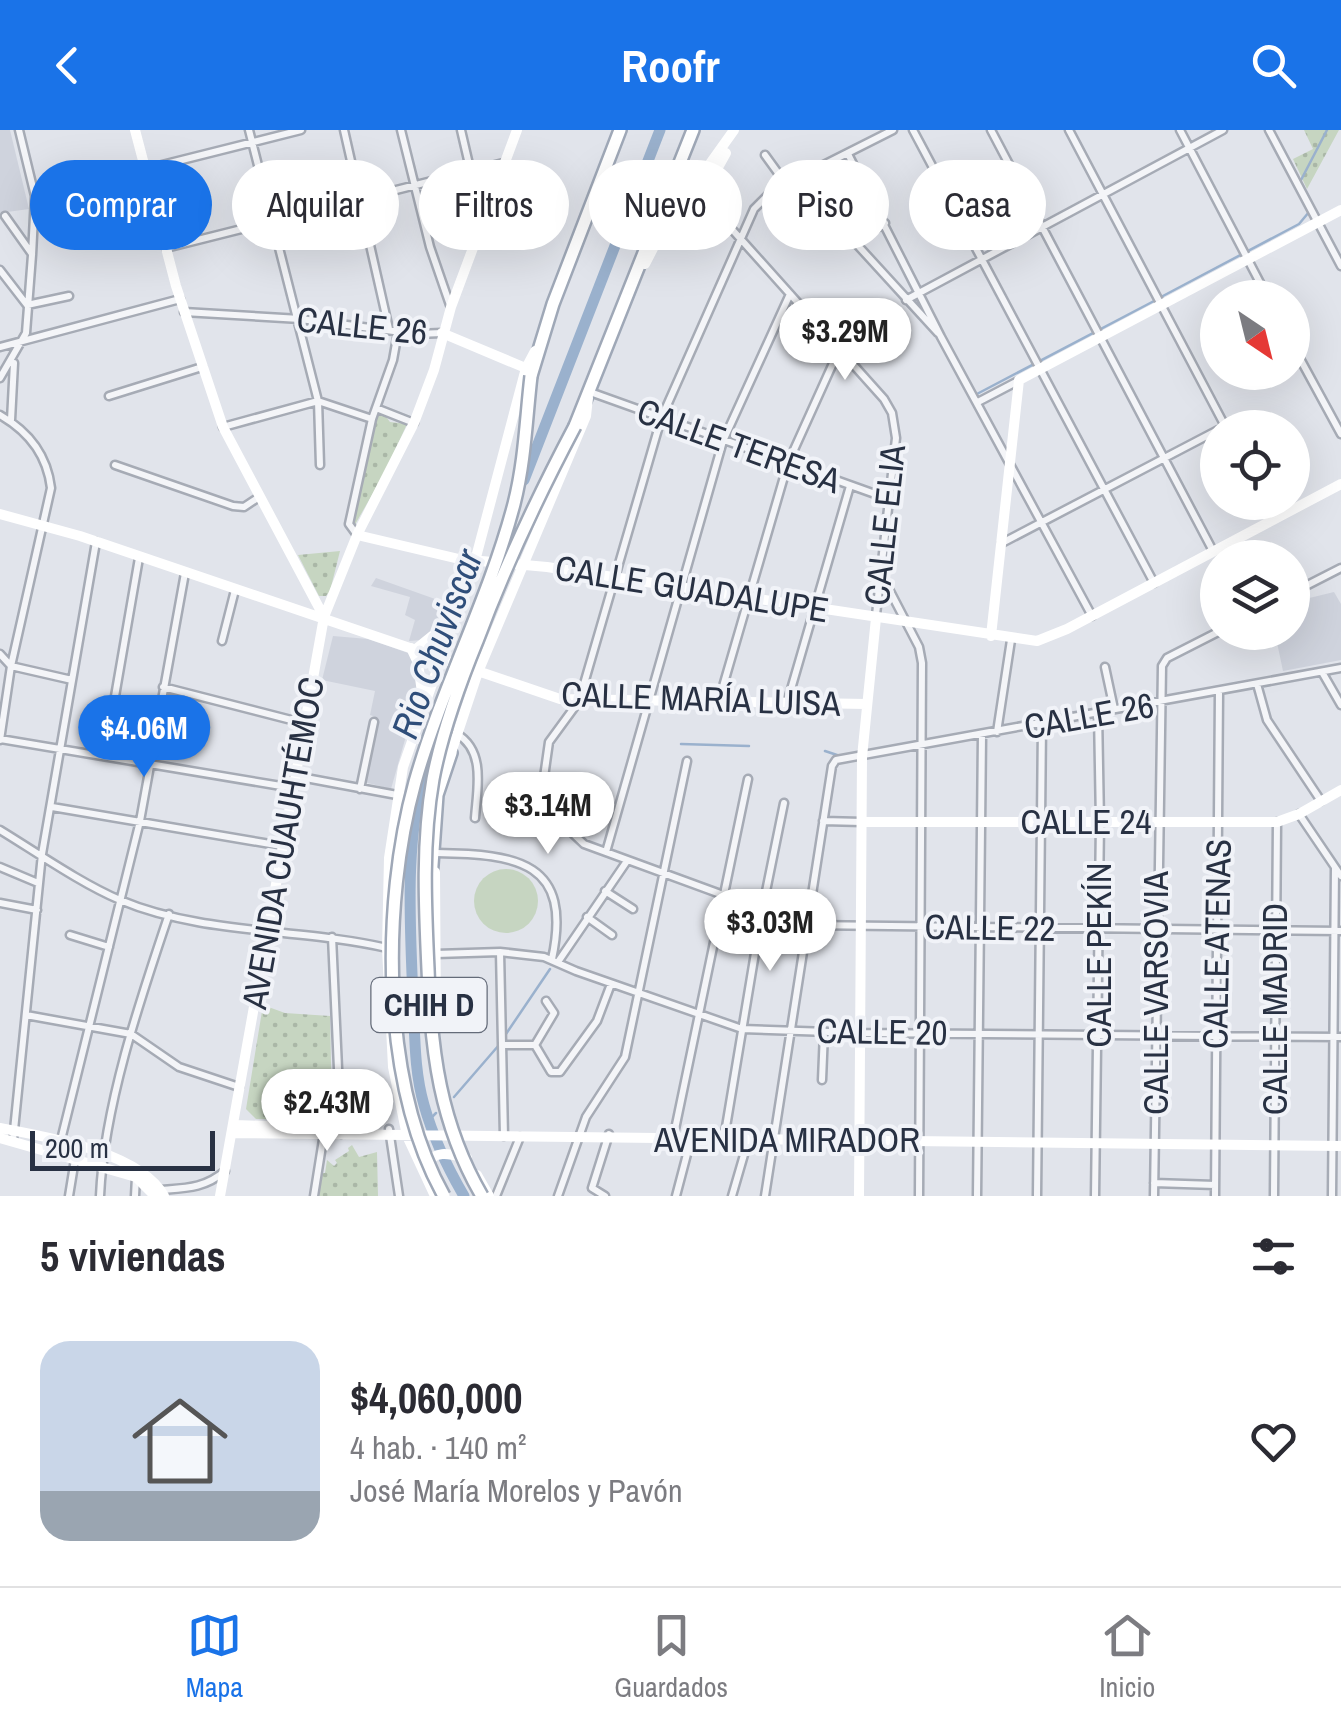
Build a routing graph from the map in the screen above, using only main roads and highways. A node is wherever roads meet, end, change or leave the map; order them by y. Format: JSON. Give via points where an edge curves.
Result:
{"nodes":[{"id":1,"x":620,"y":130,"type":"edge"},
{"id":2,"x":692,"y":130,"type":"edge"},
{"id":3,"x":451,"y":753,"type":"road end"},
{"id":4,"x":426,"y":918,"type":"junction"},
{"id":5,"x":444,"y":1196,"type":"edge"},
{"id":6,"x":489,"y":1196,"type":"edge"}],
"edges":[{"from":1,"to":5,"type":"main road","number":"CHIH D","bridge":true,"via":[[538,346],[514,502],[405,823],[394,931],[397,1025],[406,1098]]},
{"from":2,"to":4,"type":"main road","number":"CHIH D","bridge":true,"via":[[589,395],[517,538],[454,702],[430,804]]},
{"from":3,"to":4,"type":"main road","bridge":true,"via":[[435,810]]},
{"from":4,"to":6,"type":"main road","number":"CHIH D","bridge":true,"via":[[440,1096],[458,1150]]}]}
